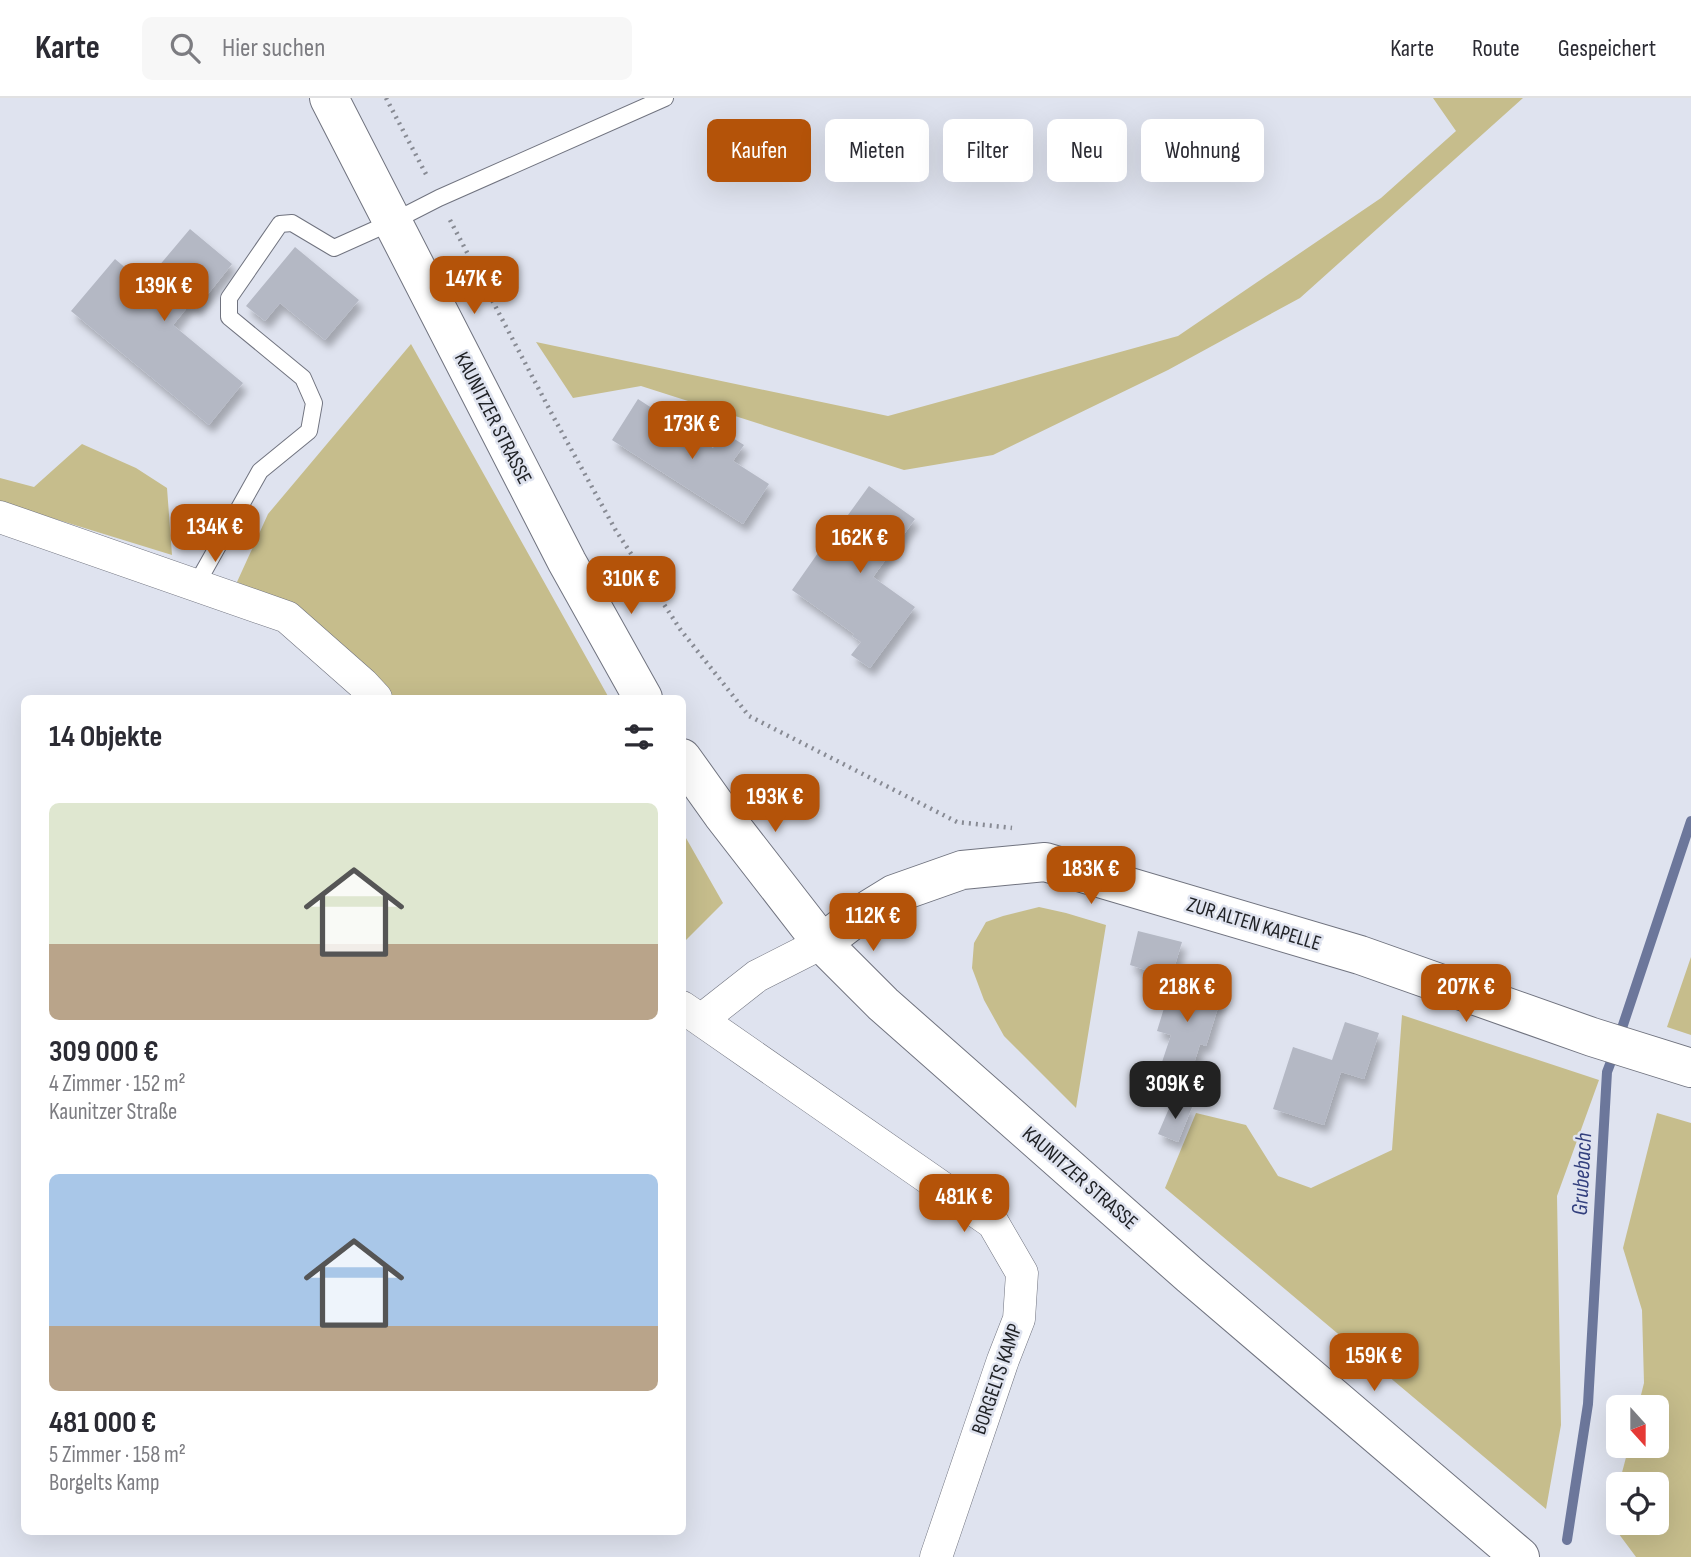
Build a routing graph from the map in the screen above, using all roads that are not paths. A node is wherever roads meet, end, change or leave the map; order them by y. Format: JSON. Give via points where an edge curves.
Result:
{"nodes":[{"id":1,"x":329,"y":98,"type":"edge"},
{"id":2,"x":665,"y":98,"type":"edge"},
{"id":3,"x":392,"y":222,"type":"junction"},
{"id":4,"x":0,"y":517,"type":"edge"},
{"id":5,"x":196,"y":585,"type":"junction"},
{"id":6,"x":373,"y":695,"type":"edge"},
{"id":7,"x":641,"y":695,"type":"edge"},
{"id":8,"x":686,"y":764,"type":"edge"},
{"id":9,"x":822,"y":943,"type":"junction"},
{"id":10,"x":692,"y":1014,"type":"edge"},
{"id":11,"x":1675,"y":1063,"type":"edge"},
{"id":12,"x":936,"y":1557,"type":"edge"},
{"id":13,"x":1520,"y":1557,"type":"edge"}],
"edges":[{"from":1,"to":3,"type":"main road","name":"KAUNITZER STRASSE"},
{"from":2,"to":3,"type":"lane"},
{"from":3,"to":5,"type":"lane","via":[[334,247],[292,223],[280,224],[229,298],[229,317],[303,378],[314,403],[309,431],[260,471]]},
{"from":3,"to":7,"type":"main road","name":"KAUNITZER STRASSE","via":[[567,562]]},
{"from":4,"to":5,"type":"street"},
{"from":5,"to":6,"type":"street","via":[[287,617]]},
{"from":8,"to":9,"type":"main road","name":"KAUNITZER STRASSE"},
{"from":9,"to":10,"type":"street"},
{"from":9,"to":11,"type":"main road","name":"ZUR ALTEN KAPELLE","via":[[905,890],[962,870],[1045,862],[1360,956]]},
{"from":9,"to":13,"type":"main road","name":"KAUNITZER STRASSE","via":[[883,1004],[1180,1266]]},
{"from":10,"to":12,"type":"street","name":"BORGELTS KAMP","via":[[993,1223],[1021,1273],[1018,1320]]}]}
